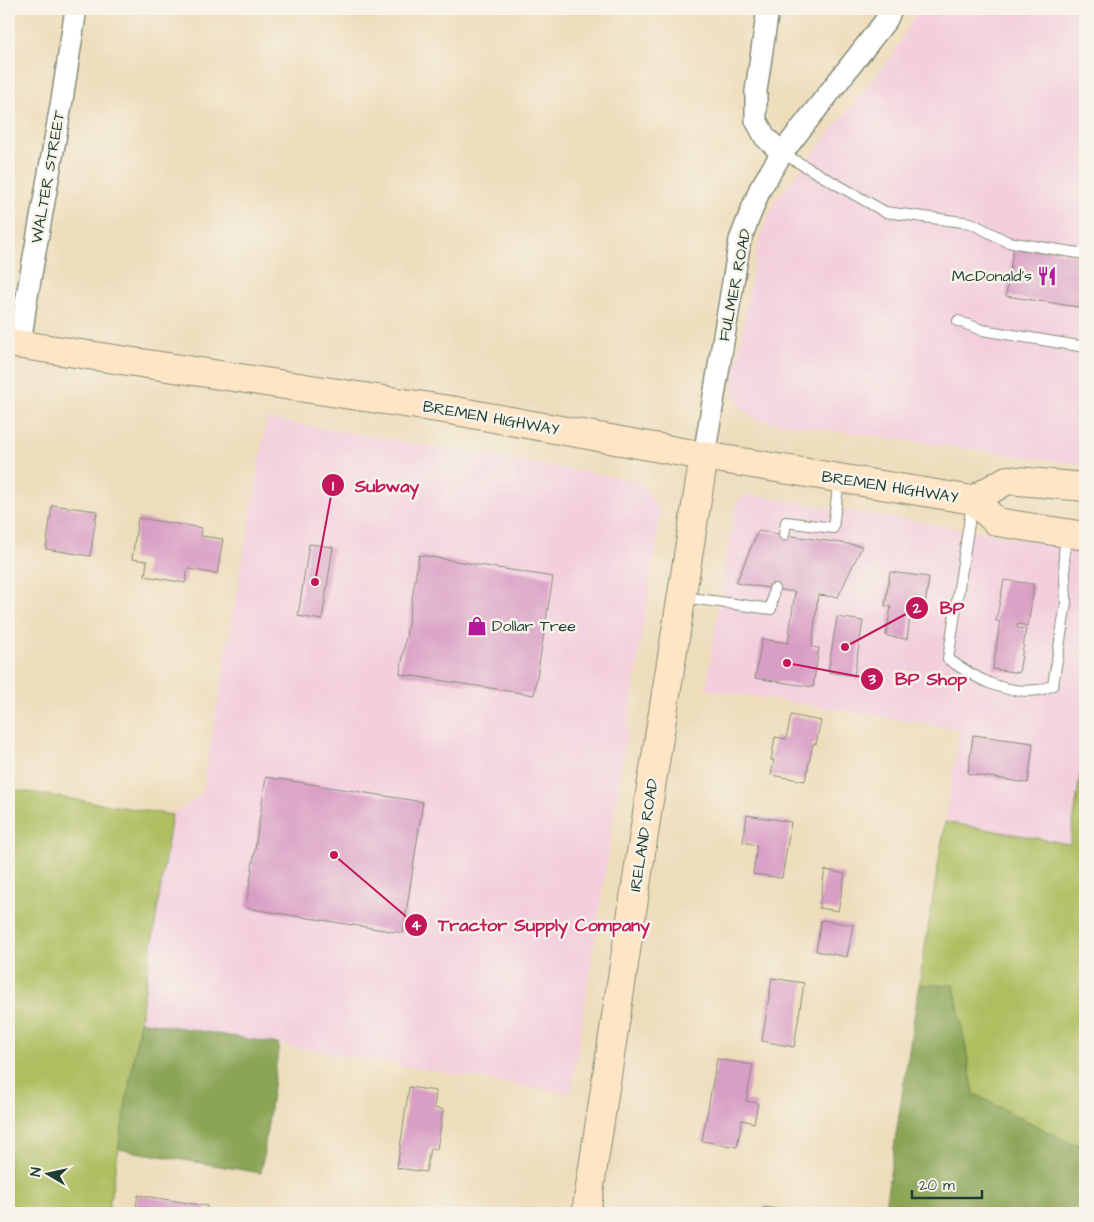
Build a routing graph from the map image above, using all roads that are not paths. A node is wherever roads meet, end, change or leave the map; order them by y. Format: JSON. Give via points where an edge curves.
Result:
{"nodes":[{"id":1,"x":76,"y":9,"type":"edge"},
{"id":2,"x":768,"y":9,"type":"edge"},
{"id":3,"x":891,"y":9,"type":"edge"},
{"id":4,"x":782,"y":153,"type":"junction"},
{"id":5,"x":1085,"y":254,"type":"edge"},
{"id":6,"x":958,"y":321,"type":"dead end"},
{"id":7,"x":14,"y":344,"type":"edge"},
{"id":8,"x":1085,"y":347,"type":"edge"},
{"id":9,"x":704,"y":456,"type":"junction"},
{"id":10,"x":839,"y":478,"type":"junction"},
{"id":11,"x":1085,"y":487,"type":"edge"},
{"id":12,"x":973,"y":500,"type":"junction"},
{"id":13,"x":784,"y":535,"type":"dead end"},
{"id":14,"x":1076,"y":535,"type":"edge"},
{"id":15,"x":774,"y":589,"type":"dead end"},
{"id":16,"x":682,"y":597,"type":"junction"},
{"id":17,"x":586,"y":1213,"type":"edge"}],
"edges":[{"from":1,"to":7,"type":"street","name":"WALTER STREET","via":[[26,302]]},
{"from":2,"to":4,"type":"street","via":[[756,91],[756,120],[765,137]]},
{"from":3,"to":4,"type":"street","name":"FULMER ROAD","via":[[887,19]]},
{"from":4,"to":5,"type":"lane","via":[[885,212],[971,223],[1008,242]]},
{"from":4,"to":9,"type":"street","name":"FULMER ROAD","via":[[760,189],[740,240]]},
{"from":6,"to":8,"type":"lane","via":[[982,330]]},
{"from":7,"to":9,"type":"main road","name":"BREMEN HIGHWAY","via":[[450,410]]},
{"from":9,"to":10,"type":"main road","name":"BREMEN HIGHWAY"},
{"from":9,"to":16,"type":"main road","name":"IRELAND ROAD"},
{"from":10,"to":12,"type":"main road","name":"BREMEN HIGHWAY"},
{"from":10,"to":13,"type":"lane","via":[[833,528],[786,522]]},
{"from":11,"to":12,"type":"main road","name":"BREMEN HIGHWAY","via":[[1007,480]]},
{"from":12,"to":14,"type":"main road","name":"BREMEN HIGHWAY","via":[[997,522]]},
{"from":12,"to":14,"type":"lane","via":[[948,660],[983,681],[1024,691],[1053,686],[1066,603],[1064,554]]},
{"from":15,"to":16,"type":"lane","via":[[771,609]]},
{"from":16,"to":17,"type":"main road","name":"IRELAND ROAD"}]}
